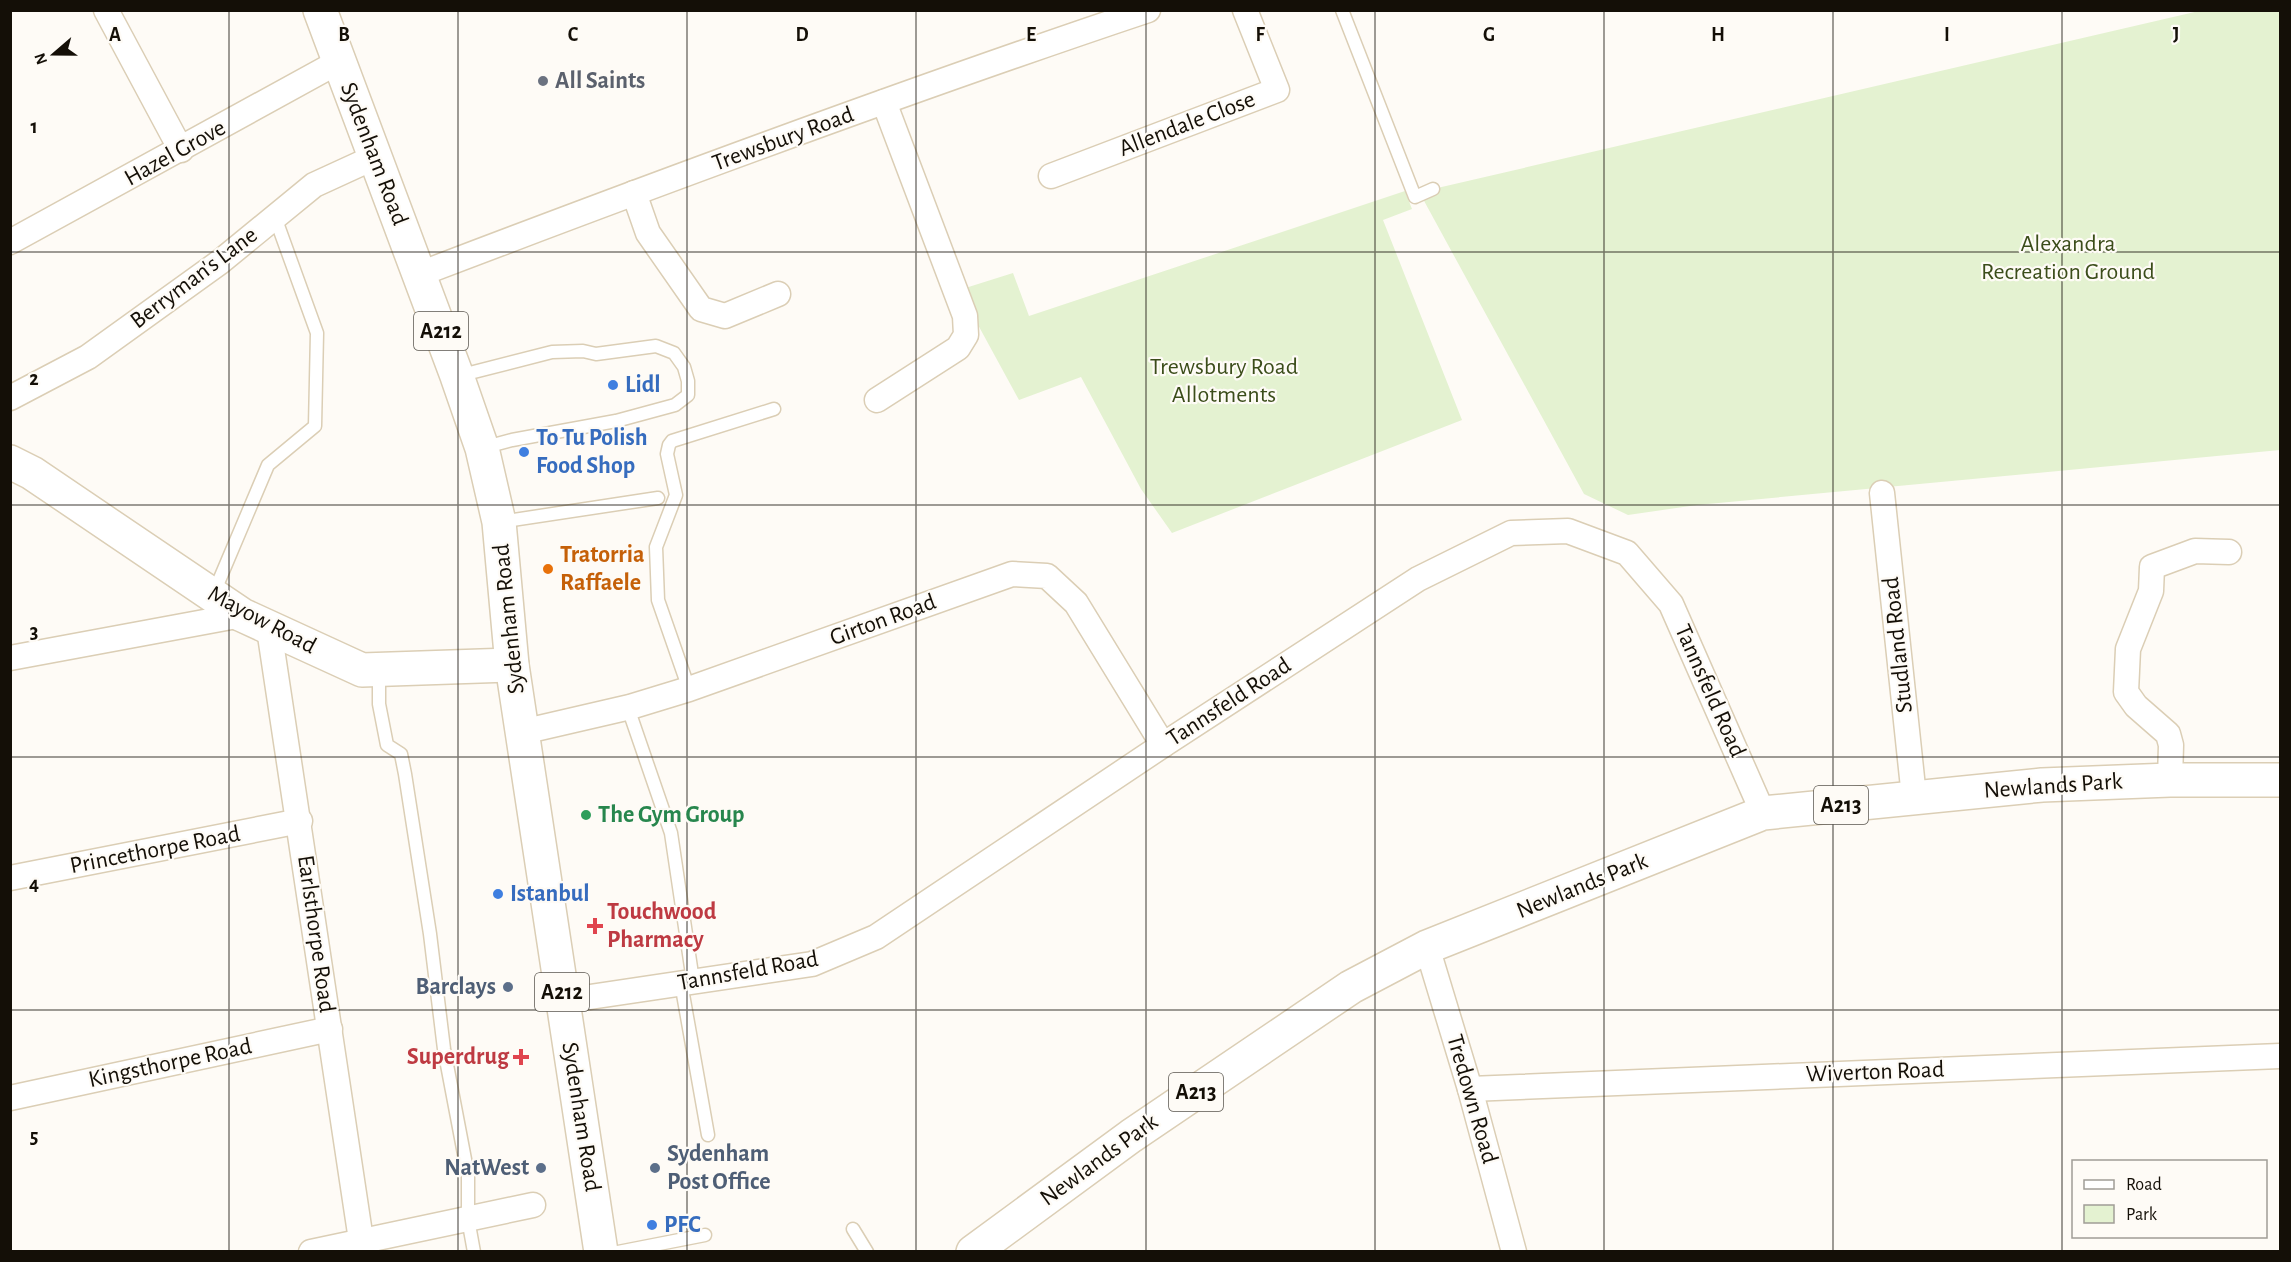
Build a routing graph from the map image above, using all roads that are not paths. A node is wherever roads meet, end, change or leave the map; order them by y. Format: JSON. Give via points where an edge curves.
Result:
{"nodes":[{"id":1,"x":106,"y":10,"type":"edge"},
{"id":2,"x":320,"y":10,"type":"edge"},
{"id":3,"x":1148,"y":10,"type":"edge"},
{"id":4,"x":1245,"y":10,"type":"edge"},
{"id":5,"x":1342,"y":10,"type":"edge"},
{"id":6,"x":338,"y":62,"type":"junction"},
{"id":7,"x":884,"y":102,"type":"junction"},
{"id":8,"x":181,"y":150,"type":"junction"},
{"id":9,"x":375,"y":157,"type":"junction"},
{"id":10,"x":1051,"y":176,"type":"dead end"},
{"id":11,"x":1433,"y":189,"type":"dead end"},
{"id":12,"x":634,"y":193,"type":"junction"},
{"id":13,"x":276,"y":217,"type":"junction"},
{"id":14,"x":10,"y":242,"type":"edge"},
{"id":15,"x":420,"y":274,"type":"junction"},
{"id":16,"x":778,"y":294,"type":"dead end"},
{"id":17,"x":457,"y":376,"type":"junction"},
{"id":18,"x":10,"y":398,"type":"edge"},
{"id":19,"x":877,"y":400,"type":"dead end"},
{"id":20,"x":774,"y":409,"type":"dead end"},
{"id":21,"x":482,"y":448,"type":"junction"},
{"id":22,"x":10,"y":462,"type":"edge"},
{"id":23,"x":1882,"y":493,"type":"dead end"},
{"id":24,"x":658,"y":498,"type":"dead end"},
{"id":25,"x":499,"y":522,"type":"junction"},
{"id":26,"x":2229,"y":552,"type":"dead end"},
{"id":27,"x":213,"y":595,"type":"junction"},
{"id":28,"x":256,"y":622,"type":"junction"},
{"id":29,"x":10,"y":658,"type":"edge"},
{"id":30,"x":512,"y":665,"type":"junction"},
{"id":31,"x":379,"y":669,"type":"junction"},
{"id":32,"x":689,"y":689,"type":"junction"},
{"id":33,"x":628,"y":708,"type":"junction"},
{"id":34,"x":522,"y":732,"type":"junction"},
{"id":35,"x":1163,"y":745,"type":"junction"},
{"id":36,"x":2170,"y":780,"type":"junction"},
{"id":37,"x":2280,"y":780,"type":"edge"},
{"id":38,"x":1914,"y":797,"type":"junction"},
{"id":39,"x":1763,"y":813,"type":"junction"},
{"id":40,"x":300,"y":821,"type":"junction"},
{"id":41,"x":10,"y":878,"type":"edge"},
{"id":42,"x":1427,"y":947,"type":"junction"},
{"id":43,"x":687,"y":982,"type":"junction"},
{"id":44,"x":563,"y":1001,"type":"junction"},
{"id":45,"x":330,"y":1029,"type":"junction"},
{"id":46,"x":2280,"y":1056,"type":"edge"},
{"id":47,"x":1470,"y":1089,"type":"junction"},
{"id":48,"x":10,"y":1098,"type":"edge"},
{"id":49,"x":708,"y":1135,"type":"dead end"},
{"id":50,"x":533,"y":1205,"type":"dead end"},
{"id":51,"x":468,"y":1219,"type":"junction"},
{"id":52,"x":853,"y":1229,"type":"dead end"},
{"id":53,"x":705,"y":1235,"type":"dead end"},
{"id":54,"x":361,"y":1240,"type":"junction"},
{"id":55,"x":311,"y":1251,"type":"edge"},
{"id":56,"x":474,"y":1251,"type":"edge"},
{"id":57,"x":601,"y":1251,"type":"edge"},
{"id":58,"x":618,"y":1251,"type":"edge"},
{"id":59,"x":867,"y":1251,"type":"edge"},
{"id":60,"x":973,"y":1251,"type":"edge"},
{"id":61,"x":1514,"y":1251,"type":"edge"}],
"edges":[{"from":1,"to":8,"type":"street"},
{"from":2,"to":6,"type":"main road","name":"Sydenham Road","number":"A212"},
{"from":3,"to":7,"type":"street","name":"Trewsbury Road"},
{"from":4,"to":10,"type":"street","name":"Allendale Close","via":[[1277,90]]},
{"from":5,"to":11,"type":"lane","via":[[1415,197]]},
{"from":6,"to":8,"type":"street","name":"Hazel Grove"},
{"from":6,"to":9,"type":"main road","name":"Sydenham Road","number":"A212"},
{"from":7,"to":12,"type":"street","name":"Trewsbury Road"},
{"from":7,"to":19,"type":"street","via":[[965,316],[966,335],[958,348]]},
{"from":8,"to":14,"type":"street","name":"Hazel Grove"},
{"from":9,"to":13,"type":"street","name":"Berryman's Lane","via":[[314,185]]},
{"from":9,"to":15,"type":"main road","name":"Sydenham Road","number":"A212"},
{"from":12,"to":15,"type":"street","name":"Trewsbury Road"},
{"from":12,"to":16,"type":"street","via":[[648,233],[701,309],[725,316]]},
{"from":13,"to":18,"type":"street","name":"Berryman's Lane","via":[[88,357]]},
{"from":13,"to":27,"type":"lane","via":[[317,333],[315,426],[268,465]]},
{"from":15,"to":17,"type":"main road","name":"Sydenham Road","number":"A212"},
{"from":17,"to":21,"type":"main road","name":"Sydenham Road","number":"A212"},
{"from":17,"to":21,"type":"lane","via":[[552,352],[597,354],[656,346],[674,353],[684,367],[688,395],[675,405]]},
{"from":20,"to":32,"type":"lane","via":[[669,445],[667,454],[676,495],[656,547],[658,600]]},
{"from":21,"to":25,"type":"main road","name":"Sydenham Road","number":"A212"},
{"from":22,"to":27,"type":"main road","name":"Mayow Road"},
{"from":23,"to":38,"type":"street","name":"Studland Road"},
{"from":24,"to":25,"type":"lane"},
{"from":25,"to":30,"type":"main road","name":"Sydenham Road","number":"A212"},
{"from":26,"to":36,"type":"street","via":[[2195,551],[2152,567],[2151,591],[2128,649],[2126,692],[2168,734]]},
{"from":27,"to":28,"type":"main road","name":"Mayow Road"},
{"from":28,"to":29,"type":"street"},
{"from":28,"to":31,"type":"main road","name":"Mayow Road","via":[[362,670]]},
{"from":28,"to":40,"type":"street","name":"Earlsthorpe Road"},
{"from":30,"to":31,"type":"main road","name":"Mayow Road"},
{"from":30,"to":34,"type":"main road","name":"Sydenham Road","number":"A212"},
{"from":31,"to":51,"type":"lane","via":[[379,704],[387,745],[400,754],[405,774],[444,1048],[468,1175]]},
{"from":32,"to":33,"type":"street","name":"Girton Road"},
{"from":32,"to":35,"type":"street","name":"Girton Road","via":[[1012,573],[1047,576],[1076,603]]},
{"from":33,"to":34,"type":"street","name":"Girton Road"},
{"from":33,"to":43,"type":"lane","via":[[671,833]]},
{"from":34,"to":44,"type":"main road","name":"Sydenham Road","number":"A212"},
{"from":35,"to":39,"type":"street","name":"Tannsfeld Road","via":[[1418,579],[1511,533],[1568,531],[1627,554],[1671,604]]},
{"from":35,"to":43,"type":"street","name":"Tannsfeld Road","via":[[876,937],[812,964]]},
{"from":36,"to":37,"type":"main road","name":"Newlands Park","number":"A213"},
{"from":36,"to":38,"type":"main road","name":"Newlands Park","number":"A213","via":[[2042,785]]},
{"from":38,"to":39,"type":"main road","name":"Newlands Park","number":"A213"},
{"from":39,"to":42,"type":"main road","name":"Newlands Park","number":"A213"},
{"from":40,"to":41,"type":"street","name":"Princethorpe Road"},
{"from":40,"to":45,"type":"street","name":"Earlsthorpe Road"},
{"from":42,"to":47,"type":"street","name":"Tredown Road"},
{"from":42,"to":60,"type":"main road","name":"Newlands Park","number":"A213","via":[[1351,987],[1131,1136]]},
{"from":43,"to":44,"type":"street","name":"Tannsfeld Road"},
{"from":43,"to":49,"type":"lane"},
{"from":44,"to":57,"type":"main road","name":"Sydenham Road","number":"A212"},
{"from":45,"to":48,"type":"street","name":"Kingsthorpe Road"},
{"from":45,"to":54,"type":"street","name":"Earlsthorpe Road"},
{"from":46,"to":47,"type":"street","name":"Wiverton Road"},
{"from":47,"to":61,"type":"street","name":"Tredown Road"},
{"from":50,"to":51,"type":"street"},
{"from":51,"to":54,"type":"street"},
{"from":51,"to":56,"type":"lane"},
{"from":52,"to":59,"type":"lane"},
{"from":53,"to":58,"type":"lane"},
{"from":54,"to":55,"type":"street"}]}
